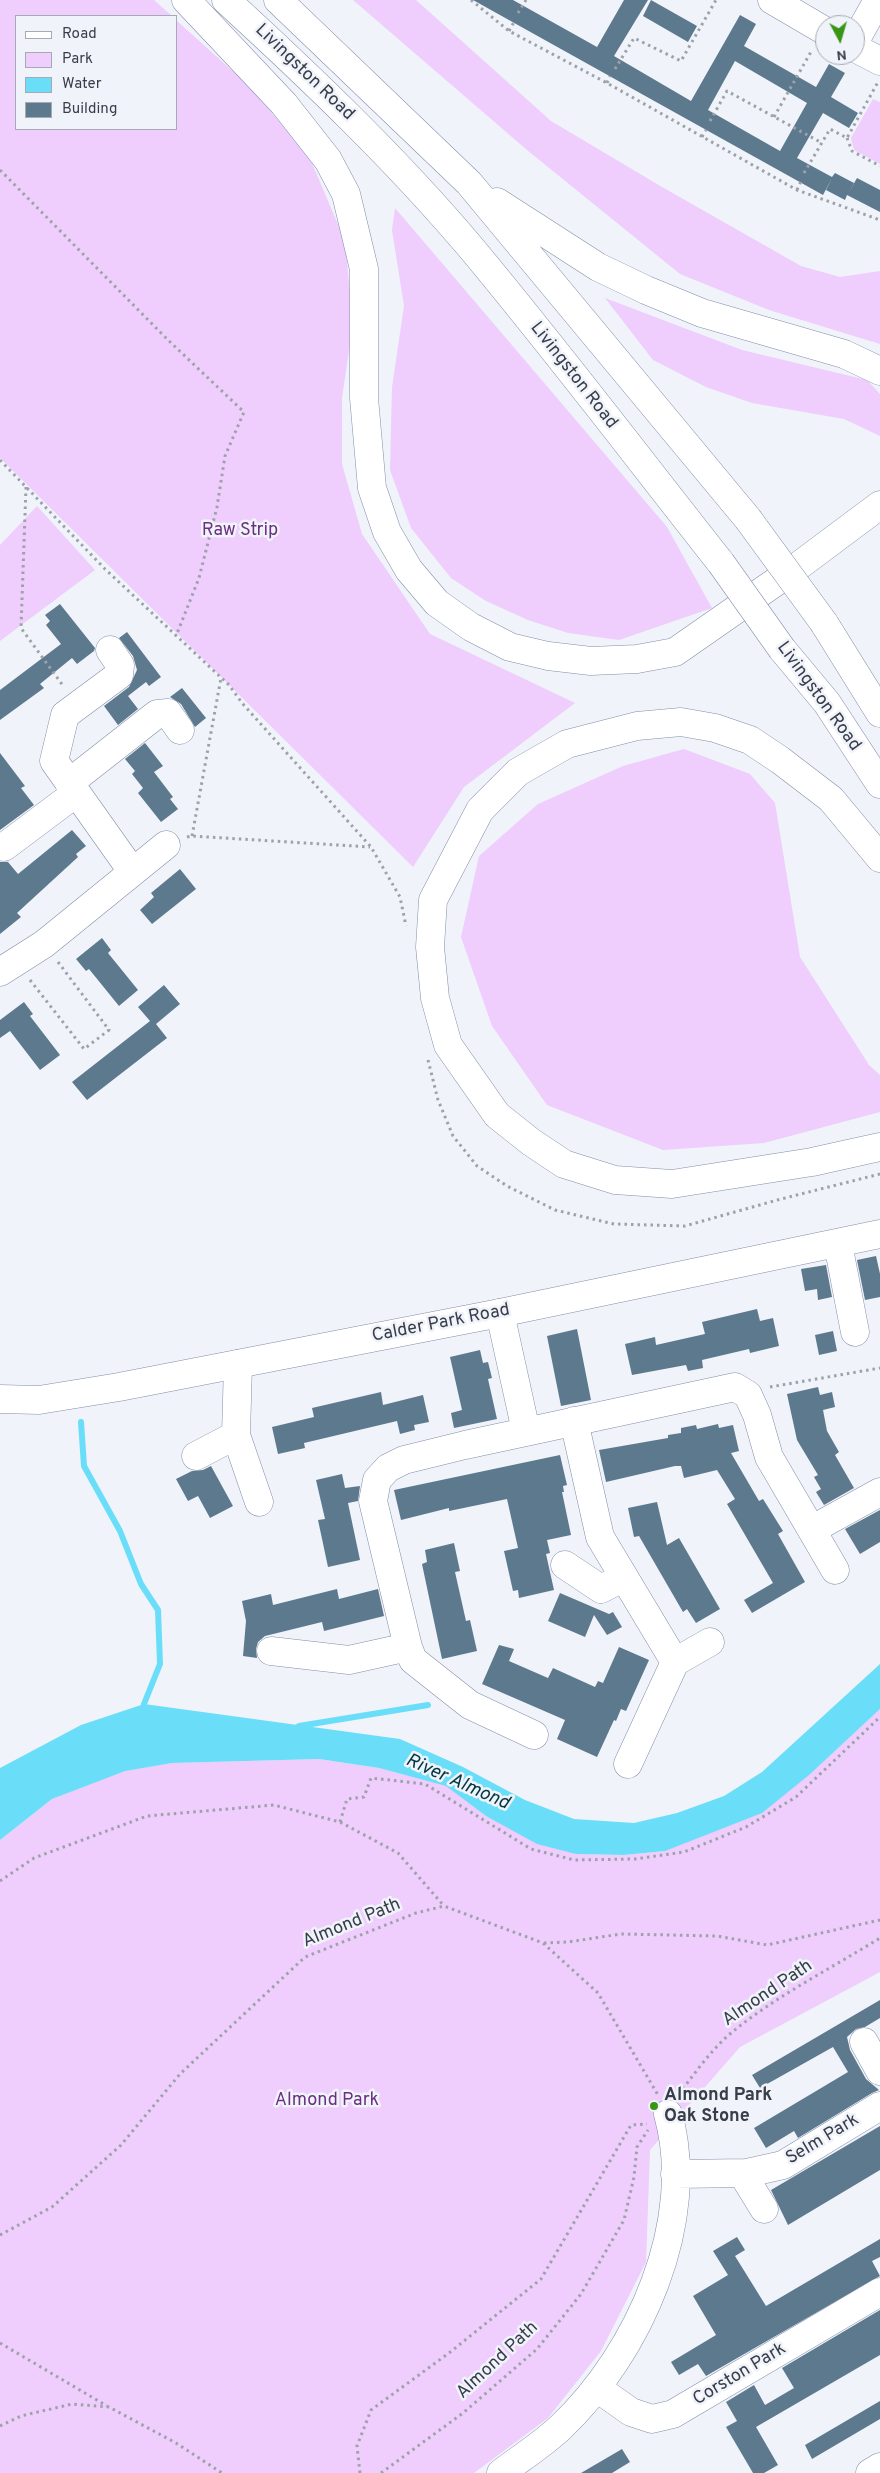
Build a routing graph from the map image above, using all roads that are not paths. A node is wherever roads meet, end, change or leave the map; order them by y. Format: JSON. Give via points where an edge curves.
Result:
{"nodes":[{"id":1,"x":186,"y":0,"type":"edge"},
{"id":2,"x":226,"y":0,"type":"edge"},
{"id":3,"x":278,"y":0,"type":"edge"},
{"id":4,"x":772,"y":0,"type":"edge"},
{"id":5,"x":878,"y":0,"type":"edge"},
{"id":6,"x":865,"y":23,"type":"edge"},
{"id":7,"x":815,"y":26,"type":"edge"},
{"id":8,"x":865,"y":54,"type":"edge"},
{"id":9,"x":880,"y":62,"type":"edge"},
{"id":10,"x":469,"y":183,"type":"junction"},
{"id":11,"x":880,"y":371,"type":"edge"},
{"id":12,"x":880,"y":505,"type":"edge"},
{"id":13,"x":110,"y":650,"type":"dead end"},
{"id":14,"x":880,"y":714,"type":"edge"},
{"id":15,"x":180,"y":730,"type":"dead end"},
{"id":16,"x":880,"y":784,"type":"edge"},
{"id":17,"x":72,"y":788,"type":"junction"},
{"id":18,"x":166,"y":845,"type":"road end"},
{"id":19,"x":4,"y":847,"type":"dead end"},
{"id":20,"x":880,"y":858,"type":"edge"},
{"id":21,"x":132,"y":871,"type":"junction"},
{"id":22,"x":8,"y":967,"type":"edge"},
{"id":23,"x":880,"y":1147,"type":"edge"},
{"id":24,"x":880,"y":1234,"type":"edge"},
{"id":25,"x":838,"y":1244,"type":"junction"},
{"id":26,"x":500,"y":1313,"type":"junction"},
{"id":27,"x":854,"y":1332,"type":"dead end"},
{"id":28,"x":238,"y":1364,"type":"junction"},
{"id":29,"x":0,"y":1399,"type":"edge"},
{"id":30,"x":574,"y":1421,"type":"junction"},
{"id":31,"x":526,"y":1431,"type":"junction"},
{"id":32,"x":236,"y":1435,"type":"junction"},
{"id":33,"x":196,"y":1456,"type":"dead end"},
{"id":34,"x":873,"y":1496,"type":"edge"},
{"id":35,"x":259,"y":1502,"type":"dead end"},
{"id":36,"x":813,"y":1529,"type":"junction"},
{"id":37,"x":565,"y":1565,"type":"dead end"},
{"id":38,"x":835,"y":1570,"type":"dead end"},
{"id":39,"x":624,"y":1577,"type":"junction"},
{"id":40,"x":710,"y":1642,"type":"dead end"},
{"id":41,"x":408,"y":1647,"type":"junction"},
{"id":42,"x":271,"y":1651,"type":"dead end"},
{"id":43,"x":675,"y":1662,"type":"junction"},
{"id":44,"x":534,"y":1735,"type":"dead end"},
{"id":45,"x":628,"y":1764,"type":"dead end"},
{"id":46,"x":864,"y":2042,"type":"dead end"},
{"id":47,"x":880,"y":2071,"type":"edge"},
{"id":48,"x":880,"y":2106,"type":"edge"},
{"id":49,"x":663,"y":2118,"type":"road end"},
{"id":50,"x":747,"y":2173,"type":"junction"},
{"id":51,"x":675,"y":2174,"type":"junction"},
{"id":52,"x":764,"y":2209,"type":"dead end"},
{"id":53,"x":880,"y":2292,"type":"edge"},
{"id":54,"x":597,"y":2388,"type":"junction"},
{"id":55,"x":880,"y":2467,"type":"edge"},
{"id":56,"x":500,"y":2473,"type":"edge"},
{"id":57,"x":870,"y":2473,"type":"edge"}],
"edges":[{"from":1,"to":12,"type":"main road","via":[[284,104],[328,160],[346,194],[364,269],[364,398],[372,488],[387,532],[409,570],[437,603],[471,627],[510,647],[548,656],[591,661],[637,660],[675,652]]},
{"from":2,"to":16,"type":"main road","name":"Livingston Road","bridge":true,"via":[[302,69],[381,149],[472,249],[721,562],[782,649],[827,703]]},
{"from":3,"to":10,"type":"main road","name":"Livingston Road"},
{"from":4,"to":7,"type":"main road"},
{"from":5,"to":6,"type":"main road"},
{"from":8,"to":9,"type":"main road"},
{"from":10,"to":11,"type":"main road","via":[[598,267],[646,290],[702,313],[844,354]]},
{"from":10,"to":14,"type":"main road","name":"Livingston Road","bridge":true,"via":[[748,519],[824,622]]},
{"from":13,"to":17,"type":"main road","via":[[120,665],[119,675],[65,715],[54,762]]},
{"from":15,"to":17,"type":"main road","via":[[168,713],[157,714]]},
{"from":17,"to":19,"type":"main road"},
{"from":17,"to":21,"type":"main road"},
{"from":18,"to":21,"type":"main road"},
{"from":20,"to":23,"type":"main road","via":[[831,799],[750,740],[715,728],[681,722],[637,726],[566,744],[518,772],[480,810],[433,900],[430,947],[436,998],[448,1045],[497,1115],[564,1164],[615,1180],[672,1184],[812,1162]]},
{"from":21,"to":22,"type":"main road","via":[[44,944]]},
{"from":24,"to":25,"type":"main road","name":"Calder Park Road"},
{"from":25,"to":26,"type":"main road","name":"Calder Park Road"},
{"from":25,"to":27,"type":"main road"},
{"from":26,"to":28,"type":"main road","name":"Calder Park Road"},
{"from":26,"to":31,"type":"main road"},
{"from":28,"to":29,"type":"main road","name":"Calder Park Road","via":[[69,1397]]},
{"from":28,"to":32,"type":"main road"},
{"from":30,"to":31,"type":"main road"},
{"from":30,"to":36,"type":"main road","via":[[735,1387],[748,1394],[768,1457]]},
{"from":30,"to":39,"type":"main road","via":[[600,1537]]},
{"from":31,"to":41,"type":"main road","via":[[404,1460],[388,1468],[377,1480],[372,1501]]},
{"from":32,"to":33,"type":"main road"},
{"from":32,"to":35,"type":"main road"},
{"from":34,"to":36,"type":"main road"},
{"from":36,"to":38,"type":"main road"},
{"from":37,"to":39,"type":"main road","via":[[602,1589]]},
{"from":39,"to":43,"type":"main road"},
{"from":40,"to":43,"type":"main road"},
{"from":41,"to":42,"type":"main road","via":[[317,1666]]},
{"from":41,"to":44,"type":"main road","via":[[413,1660],[470,1705]]},
{"from":43,"to":45,"type":"main road"},
{"from":46,"to":47,"type":"main road"},
{"from":48,"to":50,"type":"main road","name":"Selm Park","via":[[783,2165]]},
{"from":49,"to":51,"type":"main road","via":[[675,2145]]},
{"from":50,"to":51,"type":"main road","name":"Selm Park"},
{"from":50,"to":52,"type":"main road","via":[[748,2182]]},
{"from":51,"to":54,"type":"main road","via":[[673,2214],[661,2269],[626,2346]]},
{"from":53,"to":54,"type":"main road","name":"Corston Park","via":[[673,2414],[652,2419],[631,2412]]},
{"from":54,"to":56,"type":"main road","via":[[561,2428]]},
{"from":55,"to":57,"type":"main road"}]}
